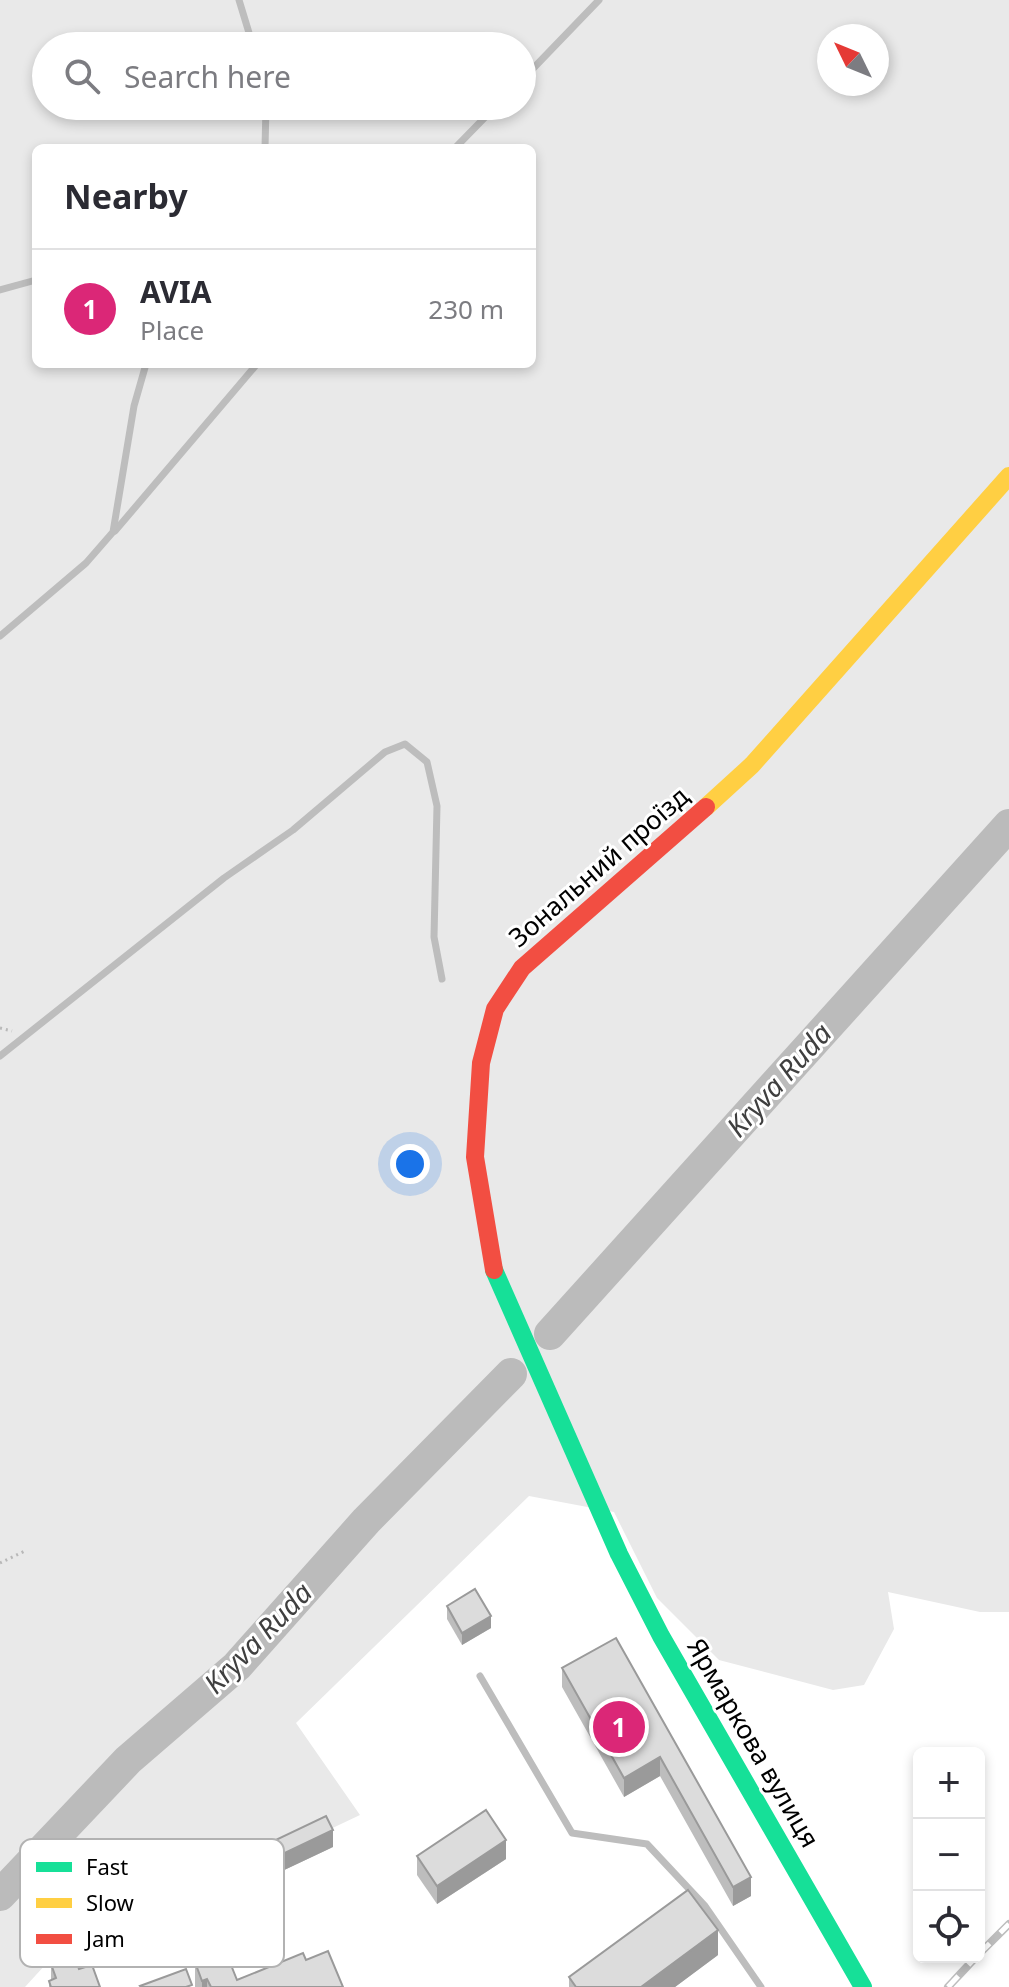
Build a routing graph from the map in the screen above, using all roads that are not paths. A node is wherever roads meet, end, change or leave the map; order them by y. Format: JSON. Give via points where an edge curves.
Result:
{"nodes":[{"id":1,"x":239,"y":0,"type":"edge"},
{"id":2,"x":599,"y":0,"type":"edge"},
{"id":3,"x":249,"y":32,"type":"edge"},
{"id":4,"x":536,"y":65,"type":"edge"},
{"id":5,"x":266,"y":120,"type":"edge"},
{"id":6,"x":482,"y":120,"type":"edge"},
{"id":7,"x":265,"y":144,"type":"edge"},
{"id":8,"x":459,"y":144,"type":"edge"},
{"id":9,"x":32,"y":281,"type":"edge"},
{"id":10,"x":0,"y":290,"type":"edge"},
{"id":11,"x":145,"y":368,"type":"edge"},
{"id":12,"x":254,"y":368,"type":"edge"},
{"id":13,"x":1009,"y":476,"type":"edge"},
{"id":14,"x":113,"y":532,"type":"junction"},
{"id":15,"x":0,"y":636,"type":"edge"},
{"id":16,"x":442,"y":979,"type":"dead end"},
{"id":17,"x":0,"y":1056,"type":"edge"},
{"id":18,"x":604,"y":1521,"type":"joint"},
{"id":19,"x":480,"y":1676,"type":"dead end"},
{"id":20,"x":761,"y":1987,"type":"edge"},
{"id":21,"x":863,"y":1987,"type":"edge"}],
"edges":[{"from":1,"to":3,"type":"lane"},
{"from":2,"to":4,"type":"lane"},
{"from":5,"to":7,"type":"lane"},
{"from":6,"to":8,"type":"lane"},
{"from":9,"to":10,"type":"lane"},
{"from":11,"to":14,"type":"lane"},
{"from":12,"to":14,"type":"lane"},
{"from":13,"to":18,"type":"street","name":"Зональний проїзд","via":[[752,765],[522,968],[495,1009],[478,1095],[475,1157],[483,1225],[506,1304]]},
{"from":14,"to":15,"type":"lane","via":[[86,563]]},
{"from":16,"to":17,"type":"lane","via":[[434,937],[437,806],[427,762],[405,744],[385,752],[293,830],[224,878]]},
{"from":18,"to":21,"type":"street","name":"Ярмаркова вулиця","via":[[661,1636]]},
{"from":19,"to":20,"type":"lane","via":[[572,1833],[647,1844],[705,1906]]}]}
